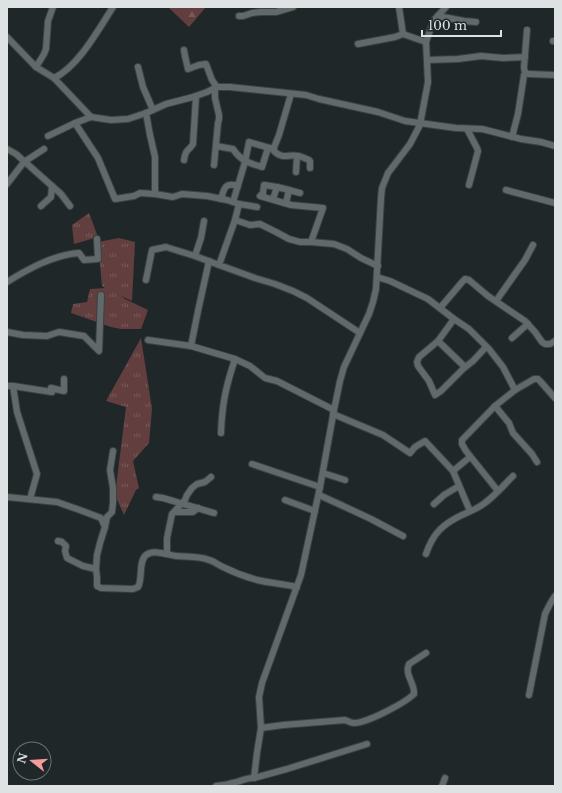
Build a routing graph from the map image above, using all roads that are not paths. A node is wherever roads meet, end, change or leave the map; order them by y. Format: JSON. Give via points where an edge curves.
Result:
{"nodes":[{"id":1,"x":53,"y":7,"type":"edge"},
{"id":2,"x":114,"y":7,"type":"edge"},
{"id":3,"x":293,"y":7,"type":"edge"},
{"id":4,"x":399,"y":7,"type":"edge"},
{"id":5,"x":446,"y":7,"type":"edge"},
{"id":6,"x":239,"y":16,"type":"dead end"},
{"id":7,"x":438,"y":16,"type":"junction"},
{"id":8,"x":476,"y":22,"type":"dead end"},
{"id":9,"x":527,"y":30,"type":"dead end"},
{"id":10,"x":403,"y":34,"type":"junction"},
{"id":11,"x":7,"y":37,"type":"edge"},
{"id":12,"x":426,"y":42,"type":"junction"},
{"id":13,"x":358,"y":44,"type":"dead end"},
{"id":14,"x":184,"y":50,"type":"dead end"},
{"id":15,"x":525,"y":57,"type":"junction"},
{"id":16,"x":427,"y":60,"type":"junction"},
{"id":17,"x":36,"y":67,"type":"junction"},
{"id":18,"x":138,"y":67,"type":"dead end"},
{"id":19,"x":524,"y":75,"type":"dead end"},
{"id":20,"x":555,"y":75,"type":"edge"},
{"id":21,"x":54,"y":78,"type":"junction"},
{"id":22,"x":216,"y":87,"type":"junction"},
{"id":23,"x":291,"y":94,"type":"junction"},
{"id":24,"x":196,"y":96,"type":"junction"},
{"id":25,"x":154,"y":110,"type":"junction"},
{"id":26,"x":146,"y":113,"type":"junction"},
{"id":27,"x":91,"y":117,"type":"junction"},
{"id":28,"x":75,"y":123,"type":"junction"},
{"id":29,"x":421,"y":123,"type":"junction"},
{"id":30,"x":467,"y":129,"type":"junction"},
{"id":31,"x":48,"y":136,"type":"dead end"},
{"id":32,"x":512,"y":136,"type":"junction"},
{"id":33,"x":216,"y":146,"type":"junction"},
{"id":34,"x":555,"y":146,"type":"edge"},
{"id":35,"x":271,"y":148,"type":"junction"},
{"id":36,"x":7,"y":149,"type":"edge"},
{"id":37,"x":44,"y":149,"type":"dead end"},
{"id":38,"x":298,"y":156,"type":"junction"},
{"id":39,"x":184,"y":160,"type":"dead end"},
{"id":40,"x":24,"y":162,"type":"junction"},
{"id":41,"x":245,"y":162,"type":"junction"},
{"id":42,"x":214,"y":165,"type":"dead end"},
{"id":43,"x":310,"y":168,"type":"dead end"},
{"id":44,"x":296,"y":172,"type":"dead end"},
{"id":45,"x":7,"y":184,"type":"edge"},
{"id":46,"x":469,"y":185,"type":"dead end"},
{"id":47,"x":52,"y":186,"type":"junction"},
{"id":48,"x":238,"y":186,"type":"junction"},
{"id":49,"x":277,"y":187,"type":"junction"},
{"id":50,"x":289,"y":190,"type":"junction"},
{"id":51,"x":506,"y":190,"type":"dead end"},
{"id":52,"x":300,"y":193,"type":"dead end"},
{"id":53,"x":155,"y":194,"type":"junction"},
{"id":54,"x":221,"y":199,"type":"junction"},
{"id":55,"x":273,"y":200,"type":"junction"},
{"id":56,"x":236,"y":203,"type":"junction"},
{"id":57,"x":286,"y":203,"type":"junction"},
{"id":58,"x":555,"y":203,"type":"edge"},
{"id":59,"x":41,"y":206,"type":"dead end"},
{"id":60,"x":70,"y":206,"type":"dead end"},
{"id":61,"x":257,"y":207,"type":"dead end"},
{"id":62,"x":235,"y":220,"type":"junction"},
{"id":63,"x":204,"y":221,"type":"dead end"},
{"id":64,"x":97,"y":240,"type":"dead end"},
{"id":65,"x":311,"y":242,"type":"junction"},
{"id":66,"x":533,"y":245,"type":"dead end"},
{"id":67,"x":195,"y":256,"type":"junction"},
{"id":68,"x":209,"y":261,"type":"junction"},
{"id":69,"x":219,"y":265,"type":"junction"},
{"id":70,"x":378,"y":266,"type":"junction"},
{"id":71,"x":377,"y":277,"type":"junction"},
{"id":72,"x":146,"y":280,"type":"dead end"},
{"id":73,"x":7,"y":282,"type":"edge"},
{"id":74,"x":101,"y":295,"type":"dead end"},
{"id":75,"x":496,"y":301,"type":"junction"},
{"id":76,"x":440,"y":308,"type":"junction"},
{"id":77,"x":454,"y":320,"type":"junction"},
{"id":78,"x":528,"y":324,"type":"junction"},
{"id":79,"x":7,"y":332,"type":"edge"},
{"id":80,"x":360,"y":333,"type":"junction"},
{"id":81,"x":512,"y":338,"type":"dead end"},
{"id":82,"x":148,"y":340,"type":"dead end"},
{"id":83,"x":438,"y":341,"type":"junction"},
{"id":84,"x":555,"y":342,"type":"edge"},
{"id":85,"x":191,"y":346,"type":"junction"},
{"id":86,"x":486,"y":346,"type":"junction"},
{"id":87,"x":235,"y":359,"type":"junction"},
{"id":88,"x":465,"y":368,"type":"junction"},
{"id":89,"x":64,"y":379,"type":"dead end"},
{"id":90,"x":10,"y":386,"type":"edge"},
{"id":91,"x":515,"y":390,"type":"junction"},
{"id":92,"x":555,"y":398,"type":"edge"},
{"id":93,"x":495,"y":406,"type":"junction"},
{"id":94,"x":334,"y":412,"type":"junction"},
{"id":95,"x":221,"y":433,"type":"dead end"},
{"id":96,"x":113,"y":451,"type":"dead end"},
{"id":97,"x":470,"y":457,"type":"junction"},
{"id":98,"x":537,"y":462,"type":"dead end"},
{"id":99,"x":252,"y":464,"type":"dead end"},
{"id":100,"x":453,"y":471,"type":"junction"},
{"id":101,"x":323,"y":473,"type":"junction"},
{"id":102,"x":514,"y":476,"type":"dead end"},
{"id":103,"x":211,"y":477,"type":"dead end"},
{"id":104,"x":344,"y":480,"type":"dead end"},
{"id":105,"x":459,"y":486,"type":"junction"},
{"id":106,"x":320,"y":487,"type":"junction"},
{"id":107,"x":498,"y":491,"type":"junction"},
{"id":108,"x":319,"y":495,"type":"junction"},
{"id":109,"x":7,"y":497,"type":"edge"},
{"id":110,"x":156,"y":497,"type":"dead end"},
{"id":111,"x":30,"y":499,"type":"junction"},
{"id":112,"x":285,"y":500,"type":"dead end"},
{"id":113,"x":183,"y":504,"type":"junction"},
{"id":114,"x":434,"y":504,"type":"dead end"},
{"id":115,"x":198,"y":508,"type":"junction"},
{"id":116,"x":315,"y":511,"type":"junction"},
{"id":117,"x":470,"y":511,"type":"junction"},
{"id":118,"x":175,"y":512,"type":"junction"},
{"id":119,"x":214,"y":513,"type":"dead end"},
{"id":120,"x":105,"y":527,"type":"junction"},
{"id":121,"x":403,"y":536,"type":"dead end"},
{"id":122,"x":58,"y":541,"type":"dead end"},
{"id":123,"x":167,"y":553,"type":"junction"},
{"id":124,"x":426,"y":554,"type":"dead end"},
{"id":125,"x":96,"y":569,"type":"junction"},
{"id":126,"x":297,"y":587,"type":"junction"},
{"id":127,"x":555,"y":596,"type":"edge"},
{"id":128,"x":426,"y":653,"type":"dead end"},
{"id":129,"x":529,"y":695,"type":"dead end"},
{"id":130,"x":261,"y":728,"type":"junction"},
{"id":131,"x":367,"y":744,"type":"dead end"},
{"id":132,"x":254,"y":778,"type":"junction"},
{"id":133,"x":444,"y":778,"type":"dead end"},
{"id":134,"x":216,"y":786,"type":"edge"},
{"id":135,"x":442,"y":786,"type":"edge"}],
"edges":[{"from":1,"to":17,"type":"street","via":[[48,21],[46,49]]},
{"from":2,"to":21,"type":"street","via":[[82,54]]},
{"from":3,"to":6,"type":"street","via":[[276,12]]},
{"from":4,"to":10,"type":"street"},
{"from":5,"to":7,"type":"street"},
{"from":7,"to":8,"type":"street"},
{"from":7,"to":12,"type":"street"},
{"from":9,"to":15,"type":"street"},
{"from":10,"to":12,"type":"street"},
{"from":10,"to":13,"type":"street"},
{"from":11,"to":17,"type":"street"},
{"from":12,"to":16,"type":"street"},
{"from":14,"to":22,"type":"street","via":[[188,69],[206,64]]},
{"from":15,"to":16,"type":"street","via":[[481,56]]},
{"from":15,"to":20,"type":"street","via":[[524,71],[527,74]]},
{"from":16,"to":29,"type":"street","via":[[428,82]]},
{"from":17,"to":21,"type":"street"},
{"from":18,"to":25,"type":"street","via":[[143,87]]},
{"from":19,"to":32,"type":"street"},
{"from":21,"to":27,"type":"street"},
{"from":22,"to":23,"type":"street"},
{"from":22,"to":24,"type":"street"},
{"from":22,"to":33,"type":"street","via":[[219,119]]},
{"from":23,"to":29,"type":"street","via":[[306,95]]},
{"from":23,"to":35,"type":"street","via":[[279,135]]},
{"from":24,"to":25,"type":"street"},
{"from":24,"to":39,"type":"street","via":[[193,144],[185,152]]},
{"from":25,"to":26,"type":"street"},
{"from":26,"to":27,"type":"street","via":[[128,119]]},
{"from":26,"to":53,"type":"street","via":[[155,157]]},
{"from":27,"to":28,"type":"street"},
{"from":28,"to":31,"type":"street"},
{"from":28,"to":53,"type":"street","via":[[98,158],[114,199],[140,193]]},
{"from":29,"to":30,"type":"street"},
{"from":29,"to":70,"type":"street","via":[[410,144],[388,173],[382,188]]},
{"from":30,"to":32,"type":"street","via":[[482,129]]},
{"from":30,"to":46,"type":"street","via":[[478,152]]},
{"from":32,"to":34,"type":"street"},
{"from":33,"to":41,"type":"street","via":[[233,149]]},
{"from":33,"to":42,"type":"street"},
{"from":35,"to":38,"type":"street","via":[[277,154]]},
{"from":35,"to":41,"type":"street","via":[[262,167]]},
{"from":35,"to":41,"type":"street","via":[[249,142]]},
{"from":36,"to":40,"type":"street"},
{"from":37,"to":40,"type":"street"},
{"from":38,"to":43,"type":"street","via":[[310,161]]},
{"from":38,"to":44,"type":"street"},
{"from":40,"to":45,"type":"street"},
{"from":40,"to":47,"type":"street"},
{"from":41,"to":48,"type":"street"},
{"from":47,"to":59,"type":"street","via":[[51,197]]},
{"from":47,"to":60,"type":"street"},
{"from":48,"to":54,"type":"street","via":[[232,184],[224,188]]},
{"from":48,"to":56,"type":"street"},
{"from":49,"to":50,"type":"street"},
{"from":49,"to":55,"type":"street"},
{"from":49,"to":55,"type":"street","via":[[264,185],[260,196]]},
{"from":50,"to":52,"type":"street"},
{"from":50,"to":57,"type":"street"},
{"from":51,"to":58,"type":"street"},
{"from":53,"to":54,"type":"street","via":[[173,197],[182,194]]},
{"from":54,"to":56,"type":"street"},
{"from":55,"to":57,"type":"street"},
{"from":56,"to":61,"type":"street"},
{"from":56,"to":62,"type":"street"},
{"from":57,"to":65,"type":"street","via":[[323,208]]},
{"from":62,"to":65,"type":"street","via":[[250,225],[260,224],[289,239]]},
{"from":62,"to":69,"type":"street"},
{"from":63,"to":67,"type":"street"},
{"from":64,"to":73,"type":"street","via":[[98,259],[84,260],[79,254],[56,258],[31,268]]},
{"from":65,"to":70,"type":"street","via":[[334,244]]},
{"from":66,"to":75,"type":"street"},
{"from":67,"to":68,"type":"street"},
{"from":67,"to":72,"type":"street","via":[[166,247],[152,250]]},
{"from":68,"to":69,"type":"street"},
{"from":68,"to":85,"type":"street"},
{"from":69,"to":80,"type":"street","via":[[293,291]]},
{"from":70,"to":71,"type":"street"},
{"from":71,"to":76,"type":"street","via":[[428,299]]},
{"from":71,"to":80,"type":"street","via":[[373,302]]},
{"from":74,"to":79,"type":"street","via":[[100,351],[84,336],[59,332],[46,336]]},
{"from":75,"to":76,"type":"street","via":[[465,280]]},
{"from":75,"to":78,"type":"street"},
{"from":76,"to":77,"type":"street"},
{"from":77,"to":83,"type":"street"},
{"from":77,"to":86,"type":"street","via":[[469,329]]},
{"from":78,"to":81,"type":"street"},
{"from":78,"to":84,"type":"street","via":[[545,344]]},
{"from":80,"to":94,"type":"street","via":[[344,367]]},
{"from":82,"to":85,"type":"street"},
{"from":83,"to":88,"type":"street"},
{"from":83,"to":88,"type":"street","via":[[419,357],[417,362],[435,395]]},
{"from":85,"to":87,"type":"street"},
{"from":86,"to":88,"type":"street"},
{"from":86,"to":91,"type":"street","via":[[503,367]]},
{"from":87,"to":94,"type":"street","via":[[250,366],[265,378]]},
{"from":87,"to":95,"type":"street","via":[[224,396]]},
{"from":89,"to":90,"type":"street","via":[[64,391],[51,388],[52,392]]},
{"from":90,"to":111,"type":"street","via":[[37,474]]},
{"from":91,"to":92,"type":"street","via":[[538,379]]},
{"from":91,"to":93,"type":"street"},
{"from":93,"to":97,"type":"street","via":[[462,440]]},
{"from":93,"to":98,"type":"street"},
{"from":94,"to":100,"type":"street","via":[[383,435],[410,453],[425,441]]},
{"from":94,"to":101,"type":"street"},
{"from":96,"to":120,"type":"street","via":[[110,470],[113,488],[112,512]]},
{"from":97,"to":100,"type":"street"},
{"from":97,"to":107,"type":"street"},
{"from":99,"to":106,"type":"street"},
{"from":100,"to":105,"type":"street"},
{"from":101,"to":104,"type":"street"},
{"from":101,"to":106,"type":"street"},
{"from":102,"to":107,"type":"street"},
{"from":103,"to":113,"type":"street","via":[[192,488]]},
{"from":105,"to":114,"type":"street"},
{"from":105,"to":117,"type":"street"},
{"from":106,"to":108,"type":"street"},
{"from":107,"to":117,"type":"street","via":[[481,506]]},
{"from":108,"to":116,"type":"street"},
{"from":108,"to":121,"type":"street"},
{"from":109,"to":111,"type":"street"},
{"from":110,"to":113,"type":"street"},
{"from":111,"to":120,"type":"street","via":[[57,502],[77,508],[101,518]]},
{"from":112,"to":116,"type":"street"},
{"from":113,"to":115,"type":"street"},
{"from":113,"to":118,"type":"street"},
{"from":115,"to":118,"type":"street","via":[[193,512]]},
{"from":115,"to":119,"type":"street"},
{"from":116,"to":126,"type":"street"},
{"from":117,"to":124,"type":"street","via":[[444,525],[430,543]]},
{"from":118,"to":123,"type":"street","via":[[172,514],[169,528]]},
{"from":120,"to":125,"type":"street"},
{"from":122,"to":125,"type":"street","via":[[66,546],[67,558]]},
{"from":123,"to":125,"type":"street","via":[[146,555],[140,585],[136,588],[98,587]]},
{"from":123,"to":126,"type":"street","via":[[211,560],[258,580]]},
{"from":126,"to":130,"type":"street","via":[[262,683],[259,697]]},
{"from":127,"to":129,"type":"street","via":[[545,614]]},
{"from":128,"to":130,"type":"street","via":[[408,667],[414,694],[366,721],[353,723],[345,720]]},
{"from":130,"to":132,"type":"street"},
{"from":131,"to":132,"type":"street"},
{"from":132,"to":134,"type":"street"},
{"from":133,"to":135,"type":"street"}]}
